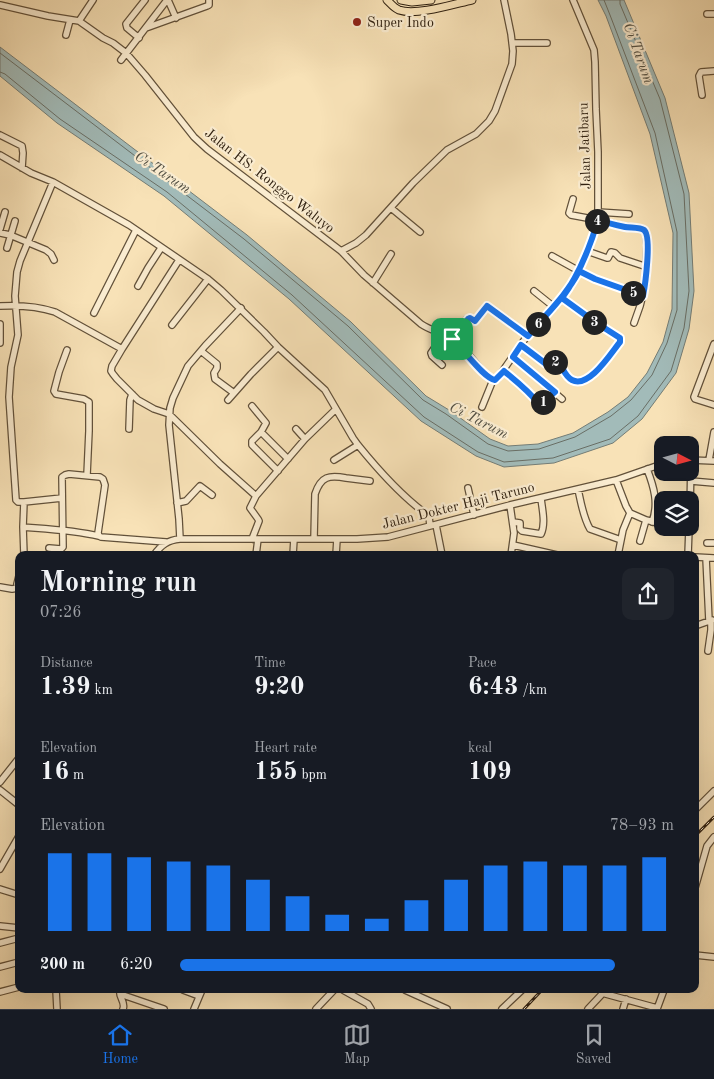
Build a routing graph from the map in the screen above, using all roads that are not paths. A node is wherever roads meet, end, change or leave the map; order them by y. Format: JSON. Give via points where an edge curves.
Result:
{"nodes":[{"id":1,"x":93,"y":0,"type":"edge"},
{"id":2,"x":144,"y":0,"type":"edge"},
{"id":3,"x":168,"y":0,"type":"edge"},
{"id":4,"x":208,"y":0,"type":"edge"},
{"id":5,"x":387,"y":0,"type":"edge"},
{"id":6,"x":401,"y":0,"type":"edge"},
{"id":7,"x":431,"y":0,"type":"edge"},
{"id":8,"x":472,"y":0,"type":"edge"},
{"id":9,"x":504,"y":0,"type":"edge"},
{"id":10,"x":573,"y":0,"type":"edge"},
{"id":11,"x":0,"y":5,"type":"edge"},
{"id":12,"x":176,"y":18,"type":"junction"},
{"id":13,"x":70,"y":20,"type":"junction"},
{"id":14,"x":79,"y":21,"type":"junction"},
{"id":15,"x":146,"y":28,"type":"junction"},
{"id":16,"x":66,"y":35,"type":"dead end"},
{"id":17,"x":139,"y":38,"type":"junction"},
{"id":18,"x":512,"y":43,"type":"junction"},
{"id":19,"x":547,"y":43,"type":"dead end"},
{"id":20,"x":126,"y":53,"type":"junction"},
{"id":21,"x":121,"y":60,"type":"dead end"},
{"id":22,"x":714,"y":71,"type":"edge"},
{"id":23,"x":702,"y":95,"type":"dead end"},
{"id":24,"x":0,"y":135,"type":"edge"},
{"id":25,"x":0,"y":157,"type":"edge"},
{"id":26,"x":22,"y":168,"type":"junction"},
{"id":27,"x":53,"y":182,"type":"junction"},
{"id":28,"x":574,"y":199,"type":"dead end"},
{"id":29,"x":391,"y":208,"type":"junction"},
{"id":30,"x":5,"y":212,"type":"dead end"},
{"id":31,"x":598,"y":212,"type":"junction"},
{"id":32,"x":629,"y":214,"type":"dead end"},
{"id":33,"x":598,"y":220,"type":"junction"},
{"id":34,"x":15,"y":221,"type":"dead end"},
{"id":35,"x":0,"y":229,"type":"edge"},
{"id":36,"x":136,"y":230,"type":"junction"},
{"id":37,"x":420,"y":232,"type":"dead end"},
{"id":38,"x":0,"y":233,"type":"edge"},
{"id":39,"x":10,"y":236,"type":"junction"},
{"id":40,"x":28,"y":242,"type":"junction"},
{"id":41,"x":7,"y":248,"type":"dead end"},
{"id":42,"x":161,"y":248,"type":"junction"},
{"id":43,"x":341,"y":251,"type":"junction"},
{"id":44,"x":587,"y":251,"type":"junction"},
{"id":45,"x":391,"y":254,"type":"dead end"},
{"id":46,"x":552,"y":256,"type":"dead end"},
{"id":47,"x":54,"y":260,"type":"dead end"},
{"id":48,"x":179,"y":260,"type":"junction"},
{"id":49,"x":647,"y":267,"type":"junction"},
{"id":50,"x":579,"y":271,"type":"junction"},
{"id":51,"x":208,"y":279,"type":"junction"},
{"id":52,"x":373,"y":283,"type":"junction"},
{"id":53,"x":138,"y":286,"type":"dead end"},
{"id":54,"x":534,"y":291,"type":"dead end"},
{"id":55,"x":643,"y":296,"type":"junction"},
{"id":56,"x":562,"y":298,"type":"junction"},
{"id":57,"x":15,"y":305,"type":"junction"},
{"id":58,"x":0,"y":306,"type":"edge"},
{"id":59,"x":554,"y":307,"type":"junction"},
{"id":60,"x":241,"y":308,"type":"junction"},
{"id":61,"x":94,"y":313,"type":"dead end"},
{"id":62,"x":0,"y":324,"type":"edge"},
{"id":63,"x":634,"y":324,"type":"dead end"},
{"id":64,"x":172,"y":325,"type":"dead end"},
{"id":65,"x":444,"y":334,"type":"junction"},
{"id":66,"x":528,"y":336,"type":"junction"},
{"id":67,"x":452,"y":339,"type":"junction"},
{"id":68,"x":0,"y":343,"type":"edge"},
{"id":69,"x":714,"y":344,"type":"edge"},
{"id":70,"x":521,"y":345,"type":"junction"},
{"id":71,"x":278,"y":348,"type":"junction"},
{"id":72,"x":122,"y":349,"type":"junction"},
{"id":73,"x":67,"y":350,"type":"dead end"},
{"id":74,"x":200,"y":351,"type":"junction"},
{"id":75,"x":712,"y":356,"type":"edge"},
{"id":76,"x":513,"y":357,"type":"junction"},
{"id":77,"x":442,"y":365,"type":"dead end"},
{"id":78,"x":504,"y":371,"type":"junction"},
{"id":79,"x":493,"y":380,"type":"junction"},
{"id":80,"x":555,"y":392,"type":"junction"},
{"id":81,"x":234,"y":393,"type":"junction"},
{"id":82,"x":132,"y":394,"type":"junction"},
{"id":83,"x":562,"y":399,"type":"dead end"},
{"id":84,"x":228,"y":400,"type":"dead end"},
{"id":85,"x":714,"y":405,"type":"edge"},
{"id":86,"x":252,"y":406,"type":"dead end"},
{"id":87,"x":482,"y":407,"type":"dead end"},
{"id":88,"x":336,"y":409,"type":"junction"},
{"id":89,"x":169,"y":414,"type":"junction"},
{"id":90,"x":129,"y":429,"type":"dead end"},
{"id":91,"x":296,"y":429,"type":"dead end"},
{"id":92,"x":261,"y":432,"type":"junction"},
{"id":93,"x":714,"y":432,"type":"edge"},
{"id":94,"x":305,"y":439,"type":"junction"},
{"id":95,"x":358,"y":445,"type":"junction"},
{"id":96,"x":288,"y":459,"type":"junction"},
{"id":97,"x":334,"y":460,"type":"dead end"},
{"id":98,"x":699,"y":460,"type":"edge"},
{"id":99,"x":712,"y":461,"type":"edge"},
{"id":100,"x":654,"y":467,"type":"edge"},
{"id":101,"x":647,"y":469,"type":"junction"},
{"id":102,"x":278,"y":471,"type":"junction"},
{"id":103,"x":87,"y":475,"type":"junction"},
{"id":104,"x":616,"y":480,"type":"junction"},
{"id":105,"x":370,"y":481,"type":"dead end"},
{"id":106,"x":691,"y":481,"type":"joint"},
{"id":107,"x":714,"y":483,"type":"edge"},
{"id":108,"x":468,"y":488,"type":"dead end"},
{"id":109,"x":578,"y":489,"type":"junction"},
{"id":110,"x":691,"y":491,"type":"edge"},
{"id":111,"x":212,"y":495,"type":"dead end"},
{"id":112,"x":256,"y":496,"type":"junction"},
{"id":113,"x":62,"y":498,"type":"junction"},
{"id":114,"x":541,"y":498,"type":"junction"},
{"id":115,"x":24,"y":502,"type":"junction"},
{"id":116,"x":177,"y":503,"type":"junction"},
{"id":117,"x":510,"y":505,"type":"junction"},
{"id":118,"x":630,"y":513,"type":"junction"},
{"id":119,"x":474,"y":515,"type":"junction"},
{"id":120,"x":646,"y":520,"type":"junction"},
{"id":121,"x":512,"y":522,"type":"junction"},
{"id":122,"x":652,"y":522,"type":"joint"},
{"id":123,"x":433,"y":526,"type":"junction"},
{"id":124,"x":23,"y":527,"type":"junction"},
{"id":125,"x":63,"y":530,"type":"junction"},
{"id":126,"x":99,"y":536,"type":"junction"},
{"id":127,"x":689,"y":536,"type":"edge"},
{"id":128,"x":180,"y":539,"type":"junction"},
{"id":129,"x":255,"y":539,"type":"junction"},
{"id":130,"x":294,"y":539,"type":"junction"},
{"id":131,"x":314,"y":540,"type":"junction"},
{"id":132,"x":337,"y":540,"type":"junction"},
{"id":133,"x":621,"y":540,"type":"junction"},
{"id":134,"x":640,"y":541,"type":"dead end"},
{"id":135,"x":166,"y":542,"type":"junction"},
{"id":136,"x":707,"y":542,"type":"dead end"},
{"id":137,"x":714,"y":543,"type":"edge"},
{"id":138,"x":513,"y":545,"type":"junction"},
{"id":139,"x":49,"y":548,"type":"dead end"},
{"id":140,"x":24,"y":551,"type":"edge"},
{"id":141,"x":157,"y":551,"type":"edge"},
{"id":142,"x":256,"y":551,"type":"edge"},
{"id":143,"x":293,"y":551,"type":"edge"},
{"id":144,"x":336,"y":551,"type":"edge"},
{"id":145,"x":441,"y":551,"type":"edge"},
{"id":146,"x":512,"y":551,"type":"edge"},
{"id":147,"x":538,"y":551,"type":"edge"},
{"id":148,"x":619,"y":551,"type":"edge"},
{"id":149,"x":688,"y":551,"type":"edge"},
{"id":150,"x":699,"y":557,"type":"edge"},
{"id":151,"x":706,"y":558,"type":"junction"},
{"id":152,"x":714,"y":558,"type":"edge"},
{"id":153,"x":0,"y":587,"type":"edge"},
{"id":154,"x":15,"y":588,"type":"edge"},
{"id":155,"x":711,"y":620,"type":"edge"},
{"id":156,"x":699,"y":624,"type":"edge"},
{"id":157,"x":708,"y":651,"type":"dead end"},
{"id":158,"x":15,"y":763,"type":"edge"},
{"id":159,"x":0,"y":782,"type":"edge"},
{"id":160,"x":0,"y":790,"type":"edge"},
{"id":161,"x":714,"y":791,"type":"edge"},
{"id":162,"x":15,"y":802,"type":"edge"},
{"id":163,"x":699,"y":806,"type":"edge"},
{"id":164,"x":714,"y":837,"type":"edge"},
{"id":165,"x":15,"y":843,"type":"edge"},
{"id":166,"x":0,"y":869,"type":"edge"},
{"id":167,"x":699,"y":874,"type":"edge"},
{"id":168,"x":0,"y":889,"type":"edge"},
{"id":169,"x":15,"y":894,"type":"edge"},
{"id":170,"x":0,"y":926,"type":"edge"},
{"id":171,"x":15,"y":928,"type":"edge"},
{"id":172,"x":15,"y":939,"type":"edge"},
{"id":173,"x":0,"y":943,"type":"edge"},
{"id":174,"x":699,"y":955,"type":"edge"},
{"id":175,"x":714,"y":957,"type":"edge"},
{"id":176,"x":15,"y":963,"type":"edge"},
{"id":177,"x":0,"y":967,"type":"edge"},
{"id":178,"x":15,"y":988,"type":"edge"},
{"id":179,"x":0,"y":992,"type":"edge"},
{"id":180,"x":56,"y":993,"type":"edge"},
{"id":181,"x":122,"y":993,"type":"edge"},
{"id":182,"x":200,"y":993,"type":"edge"},
{"id":183,"x":331,"y":993,"type":"edge"},
{"id":184,"x":348,"y":993,"type":"edge"},
{"id":185,"x":412,"y":993,"type":"edge"},
{"id":186,"x":519,"y":993,"type":"edge"},
{"id":187,"x":603,"y":993,"type":"edge"},
{"id":188,"x":607,"y":993,"type":"edge"},
{"id":189,"x":663,"y":993,"type":"edge"},
{"id":190,"x":626,"y":1000,"type":"junction"},
{"id":191,"x":57,"y":1009,"type":"edge"},
{"id":192,"x":123,"y":1009,"type":"edge"},
{"id":193,"x":164,"y":1009,"type":"edge"},
{"id":194,"x":194,"y":1009,"type":"edge"},
{"id":195,"x":316,"y":1009,"type":"edge"},
{"id":196,"x":371,"y":1009,"type":"edge"},
{"id":197,"x":447,"y":1009,"type":"edge"},
{"id":198,"x":502,"y":1009,"type":"edge"},
{"id":199,"x":588,"y":1009,"type":"edge"},
{"id":200,"x":624,"y":1009,"type":"edge"},
{"id":201,"x":657,"y":1009,"type":"edge"}],
"edges":[{"from":1,"to":14,"type":"street"},
{"from":2,"to":17,"type":"street","via":[[126,24]]},
{"from":3,"to":12,"type":"street"},
{"from":3,"to":15,"type":"street"},
{"from":4,"to":12,"type":"street","via":[[209,5]]},
{"from":5,"to":8,"type":"main road","via":[[395,8],[410,12]]},
{"from":6,"to":7,"type":"main road"},
{"from":9,"to":18,"type":"street"},
{"from":10,"to":31,"type":"street","name":"Jalan Jatibaru","via":[[594,50]]},
{"from":11,"to":13,"type":"street","name":"Jalan HS. Ronggo Waluyo"},
{"from":12,"to":15,"type":"street"},
{"from":13,"to":14,"type":"street","name":"Jalan HS. Ronggo Waluyo"},
{"from":13,"to":16,"type":"street"},
{"from":14,"to":20,"type":"street","name":"Jalan HS. Ronggo Waluyo"},
{"from":15,"to":17,"type":"street"},
{"from":17,"to":20,"type":"street"},
{"from":18,"to":19,"type":"street"},
{"from":18,"to":29,"type":"street","via":[[512,64],[489,121],[476,134],[442,154]]},
{"from":20,"to":21,"type":"street"},
{"from":20,"to":43,"type":"street","name":"Jalan HS. Ronggo Waluyo","via":[[207,149]]},
{"from":22,"to":23,"type":"street","via":[[701,72]]},
{"from":24,"to":26,"type":"street","via":[[22,146]]},
{"from":25,"to":26,"type":"street"},
{"from":26,"to":27,"type":"street"},
{"from":27,"to":36,"type":"street"},
{"from":27,"to":40,"type":"street"},
{"from":28,"to":33,"type":"street","via":[[570,215]]},
{"from":29,"to":37,"type":"street"},
{"from":29,"to":43,"type":"street","via":[[366,235]]},
{"from":30,"to":35,"type":"street"},
{"from":31,"to":32,"type":"street"},
{"from":31,"to":33,"type":"street","name":"Jalan Jatibaru"},
{"from":33,"to":44,"type":"street","name":"Jalan Jatibaru"},
{"from":33,"to":49,"type":"street","via":[[644,230],[647,235]]},
{"from":34,"to":39,"type":"street"},
{"from":36,"to":42,"type":"street"},
{"from":36,"to":61,"type":"street"},
{"from":38,"to":39,"type":"street"},
{"from":39,"to":40,"type":"street"},
{"from":39,"to":41,"type":"street"},
{"from":40,"to":47,"type":"street","via":[[46,250]]},
{"from":40,"to":57,"type":"street","via":[[18,266]]},
{"from":42,"to":48,"type":"street"},
{"from":42,"to":53,"type":"street"},
{"from":43,"to":52,"type":"street","name":"Jalan HS. Ronggo Waluyo"},
{"from":44,"to":49,"type":"street","via":[[607,258],[612,252]]},
{"from":44,"to":50,"type":"street","name":"Jalan Jatibaru"},
{"from":45,"to":52,"type":"street"},
{"from":46,"to":50,"type":"street"},
{"from":48,"to":51,"type":"street"},
{"from":48,"to":72,"type":"street"},
{"from":49,"to":55,"type":"street"},
{"from":50,"to":55,"type":"street"},
{"from":50,"to":56,"type":"street","name":"Jalan Jatibaru"},
{"from":51,"to":60,"type":"street"},
{"from":51,"to":64,"type":"street"},
{"from":52,"to":65,"type":"street","name":"Jalan HS. Ronggo Waluyo","via":[[421,324]]},
{"from":54,"to":59,"type":"street"},
{"from":55,"to":63,"type":"street"},
{"from":56,"to":59,"type":"street","name":"Jalan Jatibaru"},
{"from":56,"to":70,"type":"street","via":[[620,338],[599,368],[589,378],[574,381],[560,363],[546,364]]},
{"from":57,"to":58,"type":"street"},
{"from":57,"to":72,"type":"street","via":[[55,312]]},
{"from":57,"to":115,"type":"street","via":[[18,335],[11,367],[10,426],[16,500]]},
{"from":59,"to":66,"type":"street","name":"Jalan Jatibaru"},
{"from":60,"to":71,"type":"street"},
{"from":60,"to":74,"type":"street"},
{"from":62,"to":68,"type":"street"},
{"from":65,"to":67,"type":"street","name":"Jalan HS. Ronggo Waluyo"},
{"from":65,"to":77,"type":"street","via":[[431,353]]},
{"from":66,"to":67,"type":"street","via":[[487,306],[475,321],[468,319]]},
{"from":66,"to":70,"type":"street","name":"Jalan Jatibaru"},
{"from":67,"to":79,"type":"street","name":"Jalan HS. Ronggo Waluyo"},
{"from":69,"to":75,"type":"street"},
{"from":70,"to":76,"type":"street","name":"Jalan Jatibaru"},
{"from":71,"to":81,"type":"street"},
{"from":71,"to":88,"type":"street","via":[[322,386]]},
{"from":72,"to":82,"type":"street","via":[[111,371]]},
{"from":73,"to":103,"type":"street","via":[[54,391],[89,402]]},
{"from":74,"to":81,"type":"street","via":[[217,364],[215,379]]},
{"from":74,"to":89,"type":"street","via":[[173,398]]},
{"from":75,"to":85,"type":"street","via":[[694,396]]},
{"from":76,"to":78,"type":"street","name":"Jalan Jatibaru"},
{"from":76,"to":80,"type":"street"},
{"from":78,"to":79,"type":"street","name":"Jalan Jatibaru"},
{"from":78,"to":80,"type":"street","via":[[538,403]]},
{"from":79,"to":87,"type":"street","name":"Jalan Jatibaru"},
{"from":80,"to":83,"type":"street"},
{"from":81,"to":84,"type":"street"},
{"from":82,"to":89,"type":"street","via":[[145,404]]},
{"from":82,"to":90,"type":"street"},
{"from":86,"to":92,"type":"street","via":[[266,423]]},
{"from":88,"to":94,"type":"street"},
{"from":88,"to":95,"type":"street"},
{"from":89,"to":112,"type":"street"},
{"from":89,"to":116,"type":"street"},
{"from":91,"to":94,"type":"street"},
{"from":92,"to":96,"type":"street"},
{"from":92,"to":102,"type":"street","via":[[252,445]]},
{"from":93,"to":99,"type":"street"},
{"from":94,"to":96,"type":"street"},
{"from":95,"to":97,"type":"street"},
{"from":95,"to":123,"type":"street","via":[[389,481],[429,516]]},
{"from":96,"to":102,"type":"street"},
{"from":98,"to":99,"type":"street"},
{"from":100,"to":101,"type":"street","name":"Jalan Dokter Haji Taruno"},
{"from":101,"to":104,"type":"street","name":"Jalan Dokter Haji Taruno"},
{"from":101,"to":122,"type":"street","via":[[656,498]]},
{"from":102,"to":112,"type":"street"},
{"from":103,"to":113,"type":"street","via":[[65,474],[62,477]]},
{"from":103,"to":126,"type":"street","via":[[100,477],[105,485]]},
{"from":104,"to":109,"type":"street","name":"Jalan Dokter Haji Taruno"},
{"from":104,"to":118,"type":"street"},
{"from":105,"to":131,"type":"street","via":[[335,476],[323,480],[315,494]]},
{"from":106,"to":107,"type":"street"},
{"from":106,"to":110,"type":"street"},
{"from":108,"to":119,"type":"street"},
{"from":109,"to":114,"type":"street","name":"Jalan Dokter Haji Taruno"},
{"from":109,"to":133,"type":"street","via":[[590,529]]},
{"from":111,"to":116,"type":"street","via":[[200,486],[186,501]]},
{"from":112,"to":129,"type":"street","via":[[250,507],[259,521]]},
{"from":113,"to":115,"type":"street"},
{"from":113,"to":125,"type":"street"},
{"from":114,"to":117,"type":"street","name":"Jalan Dokter Haji Taruno"},
{"from":114,"to":121,"type":"street","via":[[543,532],[522,531],[520,523]]},
{"from":115,"to":124,"type":"street"},
{"from":116,"to":128,"type":"street"},
{"from":117,"to":119,"type":"street","name":"Jalan Dokter Haji Taruno"},
{"from":117,"to":121,"type":"street"},
{"from":118,"to":120,"type":"street"},
{"from":118,"to":133,"type":"street"},
{"from":119,"to":123,"type":"street","name":"Jalan Dokter Haji Taruno"},
{"from":120,"to":122,"type":"street"},
{"from":120,"to":134,"type":"street"},
{"from":121,"to":138,"type":"street"},
{"from":123,"to":132,"type":"street","name":"Jalan Dokter Haji Taruno","via":[[388,537]]},
{"from":123,"to":145,"type":"street"},
{"from":124,"to":125,"type":"street","name":"Jalan Dokter Haji Taruno"},
{"from":124,"to":140,"type":"street"},
{"from":125,"to":126,"type":"street","name":"Jalan Dokter Haji Taruno"},
{"from":125,"to":139,"type":"street","via":[[63,547]]},
{"from":126,"to":135,"type":"street","name":"Jalan Dokter Haji Taruno"},
{"from":127,"to":149,"type":"street"},
{"from":128,"to":129,"type":"street","name":"Jalan Dokter Haji Taruno"},
{"from":128,"to":135,"type":"street","name":"Jalan Dokter Haji Taruno"},
{"from":129,"to":130,"type":"street","name":"Jalan Dokter Haji Taruno"},
{"from":129,"to":142,"type":"street"},
{"from":130,"to":131,"type":"street","name":"Jalan Dokter Haji Taruno"},
{"from":130,"to":143,"type":"street"},
{"from":131,"to":132,"type":"street","name":"Jalan Dokter Haji Taruno"},
{"from":132,"to":144,"type":"street"},
{"from":133,"to":148,"type":"street"},
{"from":135,"to":141,"type":"street"},
{"from":136,"to":137,"type":"street"},
{"from":138,"to":146,"type":"street"},
{"from":138,"to":147,"type":"street"},
{"from":150,"to":151,"type":"street"},
{"from":151,"to":152,"type":"street"},
{"from":151,"to":155,"type":"street"},
{"from":153,"to":154,"type":"street"},
{"from":155,"to":156,"type":"street"},
{"from":155,"to":157,"type":"street"},
{"from":158,"to":159,"type":"street"},
{"from":160,"to":162,"type":"street"},
{"from":161,"to":163,"type":"street"},
{"from":164,"to":167,"type":"street","via":[[707,846]]},
{"from":165,"to":166,"type":"street"},
{"from":168,"to":169,"type":"street"},
{"from":170,"to":171,"type":"street"},
{"from":172,"to":173,"type":"street"},
{"from":174,"to":175,"type":"street"},
{"from":176,"to":177,"type":"street"},
{"from":178,"to":179,"type":"street"},
{"from":180,"to":191,"type":"street"},
{"from":181,"to":192,"type":"street"},
{"from":181,"to":193,"type":"street"},
{"from":182,"to":194,"type":"street"},
{"from":183,"to":195,"type":"street"},
{"from":184,"to":196,"type":"street"},
{"from":185,"to":197,"type":"street"},
{"from":186,"to":198,"type":"street"},
{"from":187,"to":199,"type":"street"},
{"from":188,"to":190,"type":"street"},
{"from":189,"to":201,"type":"street"},
{"from":190,"to":200,"type":"street"},
{"from":190,"to":201,"type":"street"}]}
